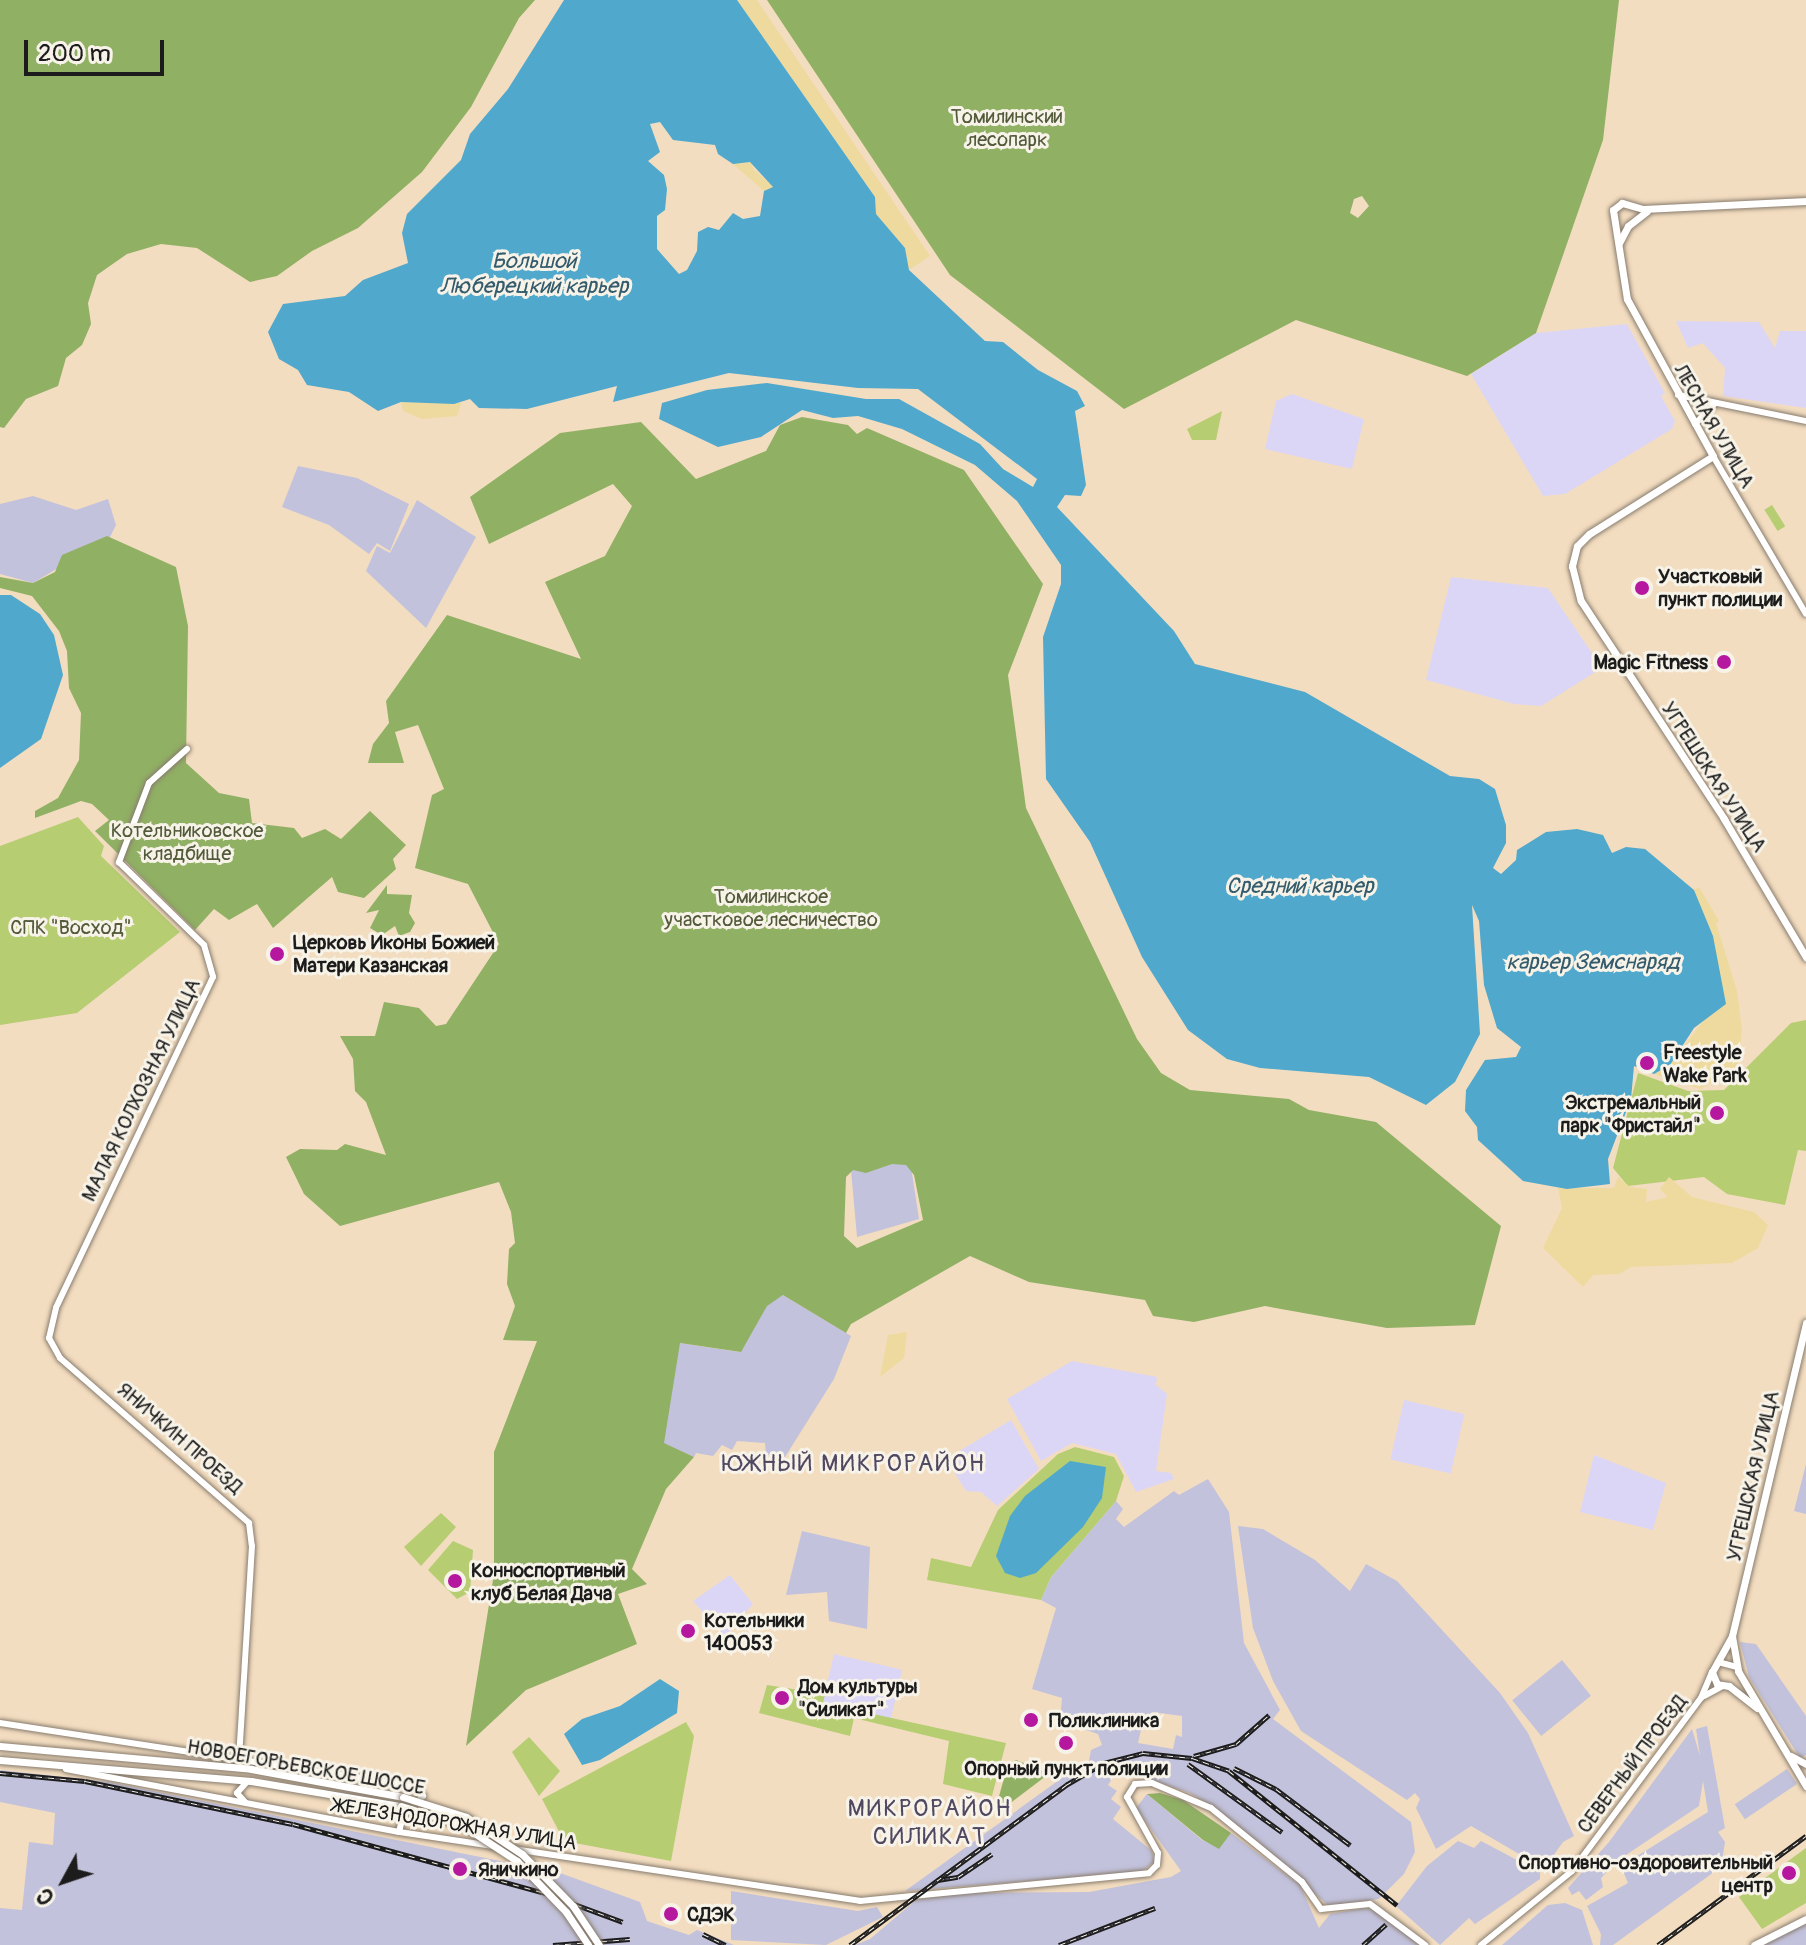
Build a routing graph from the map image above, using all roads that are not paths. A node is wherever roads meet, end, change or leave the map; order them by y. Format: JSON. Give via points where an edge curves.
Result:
{"nodes":[{"id":1,"x":1806,"y":201,"type":"edge"},
{"id":2,"x":1632,"y":207,"type":"junction"},
{"id":3,"x":1651,"y":209,"type":"junction"},
{"id":4,"x":1615,"y":223,"type":"junction"},
{"id":5,"x":1631,"y":223,"type":"junction"},
{"id":6,"x":1618,"y":245,"type":"junction"},
{"id":7,"x":1678,"y":395,"type":"junction"},
{"id":8,"x":1714,"y":404,"type":"junction"},
{"id":9,"x":1806,"y":421,"type":"edge"},
{"id":10,"x":1695,"y":424,"type":"junction"},
{"id":11,"x":1713,"y":456,"type":"junction"},
{"id":12,"x":1806,"y":614,"type":"edge"},
{"id":13,"x":187,"y":749,"type":"dead end"},
{"id":14,"x":1806,"y":957,"type":"edge"},
{"id":15,"x":1806,"y":1323,"type":"edge"},
{"id":16,"x":54,"y":1351,"type":"joint"},
{"id":17,"x":1732,"y":1636,"type":"junction"},
{"id":18,"x":1718,"y":1662,"type":"junction"},
{"id":19,"x":1737,"y":1669,"type":"junction"},
{"id":20,"x":1712,"y":1672,"type":"junction"},
{"id":21,"x":1726,"y":1686,"type":"junction"},
{"id":22,"x":1701,"y":1698,"type":"junction"},
{"id":23,"x":1757,"y":1708,"type":"junction"},
{"id":24,"x":0,"y":1723,"type":"edge"},
{"id":25,"x":0,"y":1746,"type":"edge"},
{"id":26,"x":1786,"y":1753,"type":"junction"},
{"id":27,"x":239,"y":1758,"type":"junction"},
{"id":28,"x":0,"y":1760,"type":"edge"},
{"id":29,"x":23,"y":1761,"type":"junction"},
{"id":30,"x":1806,"y":1765,"type":"edge"},
{"id":31,"x":251,"y":1781,"type":"junction"},
{"id":32,"x":1804,"y":1784,"type":"edge"},
{"id":33,"x":402,"y":1801,"type":"junction"},
{"id":34,"x":248,"y":1804,"type":"junction"},
{"id":35,"x":399,"y":1832,"type":"junction"},
{"id":36,"x":1806,"y":1919,"type":"edge"},
{"id":37,"x":588,"y":1945,"type":"edge"},
{"id":38,"x":599,"y":1945,"type":"edge"},
{"id":39,"x":1425,"y":1945,"type":"edge"},
{"id":40,"x":1481,"y":1945,"type":"edge"},
{"id":41,"x":1754,"y":1945,"type":"edge"}],
"edges":[{"from":1,"to":3,"type":"main road"},
{"from":2,"to":3,"type":"main road"},
{"from":2,"to":4,"type":"main road","via":[[1614,207]]},
{"from":2,"to":5,"type":"main road"},
{"from":3,"to":5,"type":"main road"},
{"from":4,"to":5,"type":"main road"},
{"from":4,"to":6,"type":"main road","name":"ЛЕСНАЯ УЛИЦА"},
{"from":5,"to":6,"type":"main road"},
{"from":6,"to":7,"type":"main road","name":"ЛЕСНАЯ УЛИЦА","via":[[1627,299]]},
{"from":7,"to":8,"type":"street"},
{"from":7,"to":10,"type":"main road","name":"ЛЕСНАЯ УЛИЦА"},
{"from":8,"to":9,"type":"street"},
{"from":8,"to":10,"type":"street"},
{"from":10,"to":11,"type":"main road","name":"ЛЕСНАЯ УЛИЦА"},
{"from":11,"to":12,"type":"street","name":"ЛЕСНАЯ УЛИЦА"},
{"from":11,"to":14,"type":"main road","name":"УГРЕШСКАЯ УЛИЦА","via":[[1589,534],[1572,557],[1572,582]]},
{"from":13,"to":16,"type":"street","name":"МАЛАЯ КОЛХОЗНАЯ УЛИЦА","via":[[153,775],[119,862],[204,945],[213,977],[56,1308],[49,1338]]},
{"from":15,"to":17,"type":"main road","name":"УГРЕШСКАЯ УЛИЦА"},
{"from":16,"to":27,"type":"street","name":"ЯНИЧКИН ПРОЕЗД","via":[[249,1523]]},
{"from":17,"to":18,"type":"main road","name":"УГРЕШСКАЯ УЛИЦА"},
{"from":17,"to":19,"type":"main road","name":"УГРЕШСКАЯ УЛИЦА"},
{"from":18,"to":19,"type":"street"},
{"from":18,"to":20,"type":"main road","name":"УГРЕШСКАЯ УЛИЦА"},
{"from":19,"to":21,"type":"street"},
{"from":19,"to":23,"type":"main road","name":"УГРЕШСКАЯ УЛИЦА"},
{"from":20,"to":21,"type":"main road","name":"УГРЕШСКАЯ УЛИЦА"},
{"from":20,"to":22,"type":"street","name":"СЕВЕРНЫЙ ПРОЕЗД"},
{"from":21,"to":22,"type":"street","name":"СЕВЕРНЫЙ ПРОЕЗД"},
{"from":21,"to":23,"type":"main road","name":"УГРЕШСКАЯ УЛИЦА"},
{"from":22,"to":40,"type":"street","name":"СЕВЕРНЫЙ ПРОЕЗД","via":[[1572,1871]]},
{"from":23,"to":26,"type":"main road","name":"УГРЕШСКАЯ УЛИЦА"},
{"from":24,"to":27,"type":"street"},
{"from":25,"to":33,"type":"main road","name":"НОВОЕГОРЬЕВСКОЕ ШОССЕ","via":[[251,1769]]},
{"from":26,"to":30,"type":"main road","name":"УГРЕШСКАЯ УЛИЦА"},
{"from":26,"to":32,"type":"main road","name":"УГРЕШСКАЯ УЛИЦА"},
{"from":27,"to":35,"type":"street","via":[[412,1786],[423,1796],[403,1816]]},
{"from":28,"to":29,"type":"main road","name":"НОВОЕГОРЬЕВСКОЕ ШОССЕ"},
{"from":29,"to":31,"type":"main road","name":"НОВОЕГОРЬЕВСКОЕ ШОССЕ"},
{"from":29,"to":34,"type":"street","name":"ЖЕЛЕЗНОДОРОЖНАЯ УЛИЦА"},
{"from":30,"to":32,"type":"street"},
{"from":31,"to":33,"type":"main road","name":"НОВОЕГОРЬЕВСКОЕ ШОССЕ"},
{"from":31,"to":34,"type":"street","via":[[237,1793]]},
{"from":33,"to":37,"type":"main road","name":"НОВОЕГОРЬЕВСКОЕ ШОССЕ","bridge":true,"via":[[462,1825],[517,1861],[566,1912]]},
{"from":33,"to":38,"type":"main road","name":"НОВОЕГОРЬЕВСКОЕ ШОССЕ","bridge":true,"via":[[466,1817],[522,1854],[573,1906]]},
{"from":34,"to":35,"type":"street","name":"ЖЕЛЕЗНОДОРОЖНАЯ УЛИЦА"},
{"from":35,"to":39,"type":"street","name":"ЖЕЛЕЗНОДОРОЖНАЯ УЛИЦА","via":[[847,1901],[1149,1873],[1157,1865],[1158,1853],[1134,1818],[1127,1797],[1131,1786],[1146,1783],[1211,1808],[1302,1882],[1321,1909],[1370,1904],[1382,1908]]},
{"from":36,"to":41,"type":"main road"}]}
